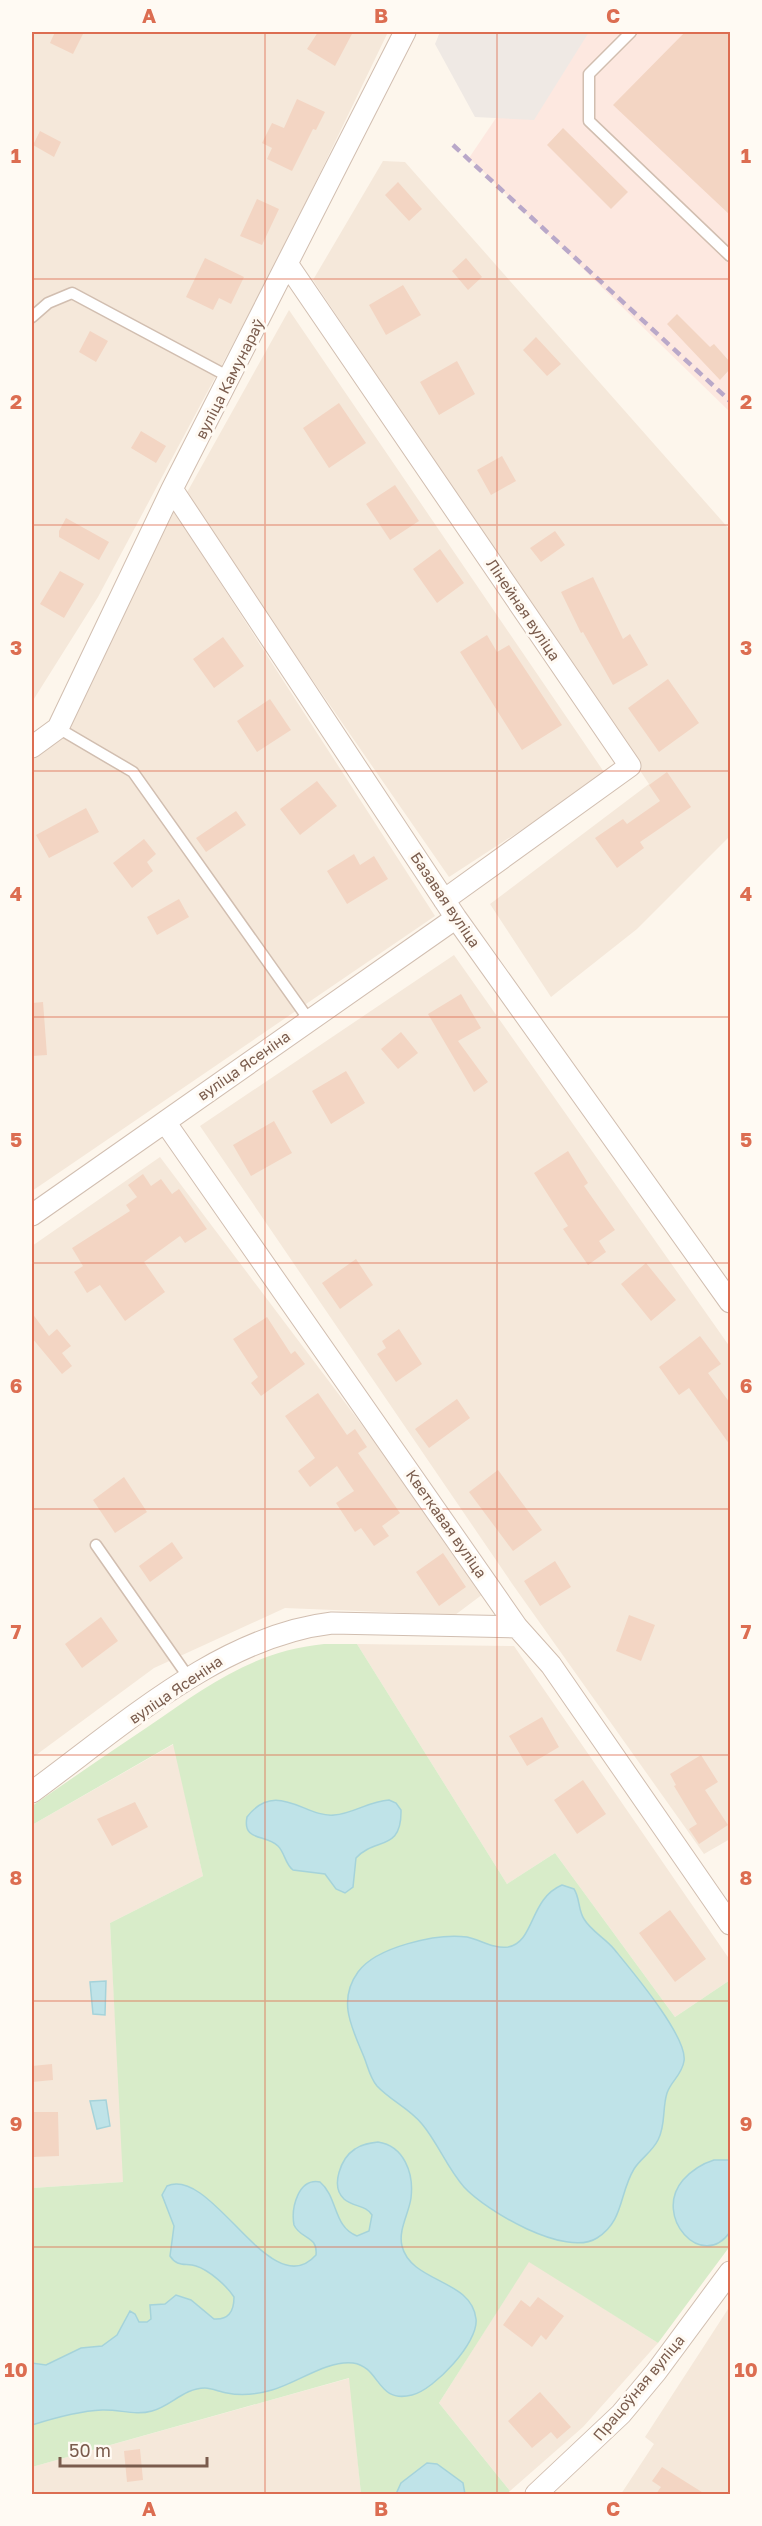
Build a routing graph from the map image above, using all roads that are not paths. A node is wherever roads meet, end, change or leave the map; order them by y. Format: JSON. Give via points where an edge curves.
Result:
{"nodes":[{"id":1,"x":405,"y":32,"type":"edge"},
{"id":2,"x":631,"y":32,"type":"edge"},
{"id":3,"x":730,"y":256,"type":"edge"},
{"id":4,"x":288,"y":265,"type":"junction"},
{"id":5,"x":32,"y":317,"type":"edge"},
{"id":6,"x":231,"y":378,"type":"junction"},
{"id":7,"x":172,"y":489,"type":"junction"},
{"id":8,"x":58,"y":728,"type":"junction"},
{"id":9,"x":32,"y":747,"type":"edge"},
{"id":10,"x":444,"y":900,"type":"junction"},
{"id":11,"x":456,"y":918,"type":"junction"},
{"id":12,"x":309,"y":1020,"type":"junction"},
{"id":13,"x":165,"y":1122,"type":"junction"},
{"id":14,"x":32,"y":1215,"type":"edge"},
{"id":15,"x":730,"y":1302,"type":"edge"},
{"id":16,"x":96,"y":1545,"type":"dead end"},
{"id":17,"x":517,"y":1626,"type":"junction"},
{"id":18,"x":189,"y":1678,"type":"junction"},
{"id":19,"x":32,"y":1792,"type":"edge"},
{"id":20,"x":730,"y":1924,"type":"edge"},
{"id":21,"x":730,"y":2272,"type":"edge"},
{"id":22,"x":536,"y":2494,"type":"edge"}],
"edges":[{"from":1,"to":4,"type":"street","name":"вуліца Камунараў"},
{"from":2,"to":3,"type":"lane","via":[[589,74],[589,121]]},
{"from":4,"to":6,"type":"street","name":"вуліца Камунараў"},
{"from":4,"to":10,"type":"street","name":"Лінейная вуліца","via":[[630,766]]},
{"from":5,"to":6,"type":"lane","via":[[48,303],[72,293]]},
{"from":6,"to":7,"type":"street","name":"вуліца Камунараў"},
{"from":7,"to":8,"type":"street","name":"вуліца Камунараў"},
{"from":7,"to":10,"type":"street","name":"Базавая вуліца"},
{"from":8,"to":9,"type":"street"},
{"from":8,"to":12,"type":"lane","via":[[133,772]]},
{"from":10,"to":11,"type":"street","name":"Базавая вуліца"},
{"from":11,"to":12,"type":"street","name":"вуліца Ясеніна"},
{"from":11,"to":15,"type":"street","name":"Базавая вуліца"},
{"from":12,"to":13,"type":"street","name":"вуліца Ясеніна"},
{"from":13,"to":14,"type":"street","name":"вуліца Ясеніна"},
{"from":13,"to":17,"type":"street","name":"Кветкавая вуліца"},
{"from":16,"to":18,"type":"lane"},
{"from":17,"to":18,"type":"street","name":"вуліца Ясеніна","via":[[361,1622],[303,1626],[241,1648]]},
{"from":17,"to":20,"type":"street","name":"Кветкавая вуліца","via":[[551,1665]]},
{"from":18,"to":19,"type":"street","name":"вуліца Ясеніна"},
{"from":21,"to":22,"type":"street","name":"Працоўная вуліца","via":[[621,2414]]}]}
